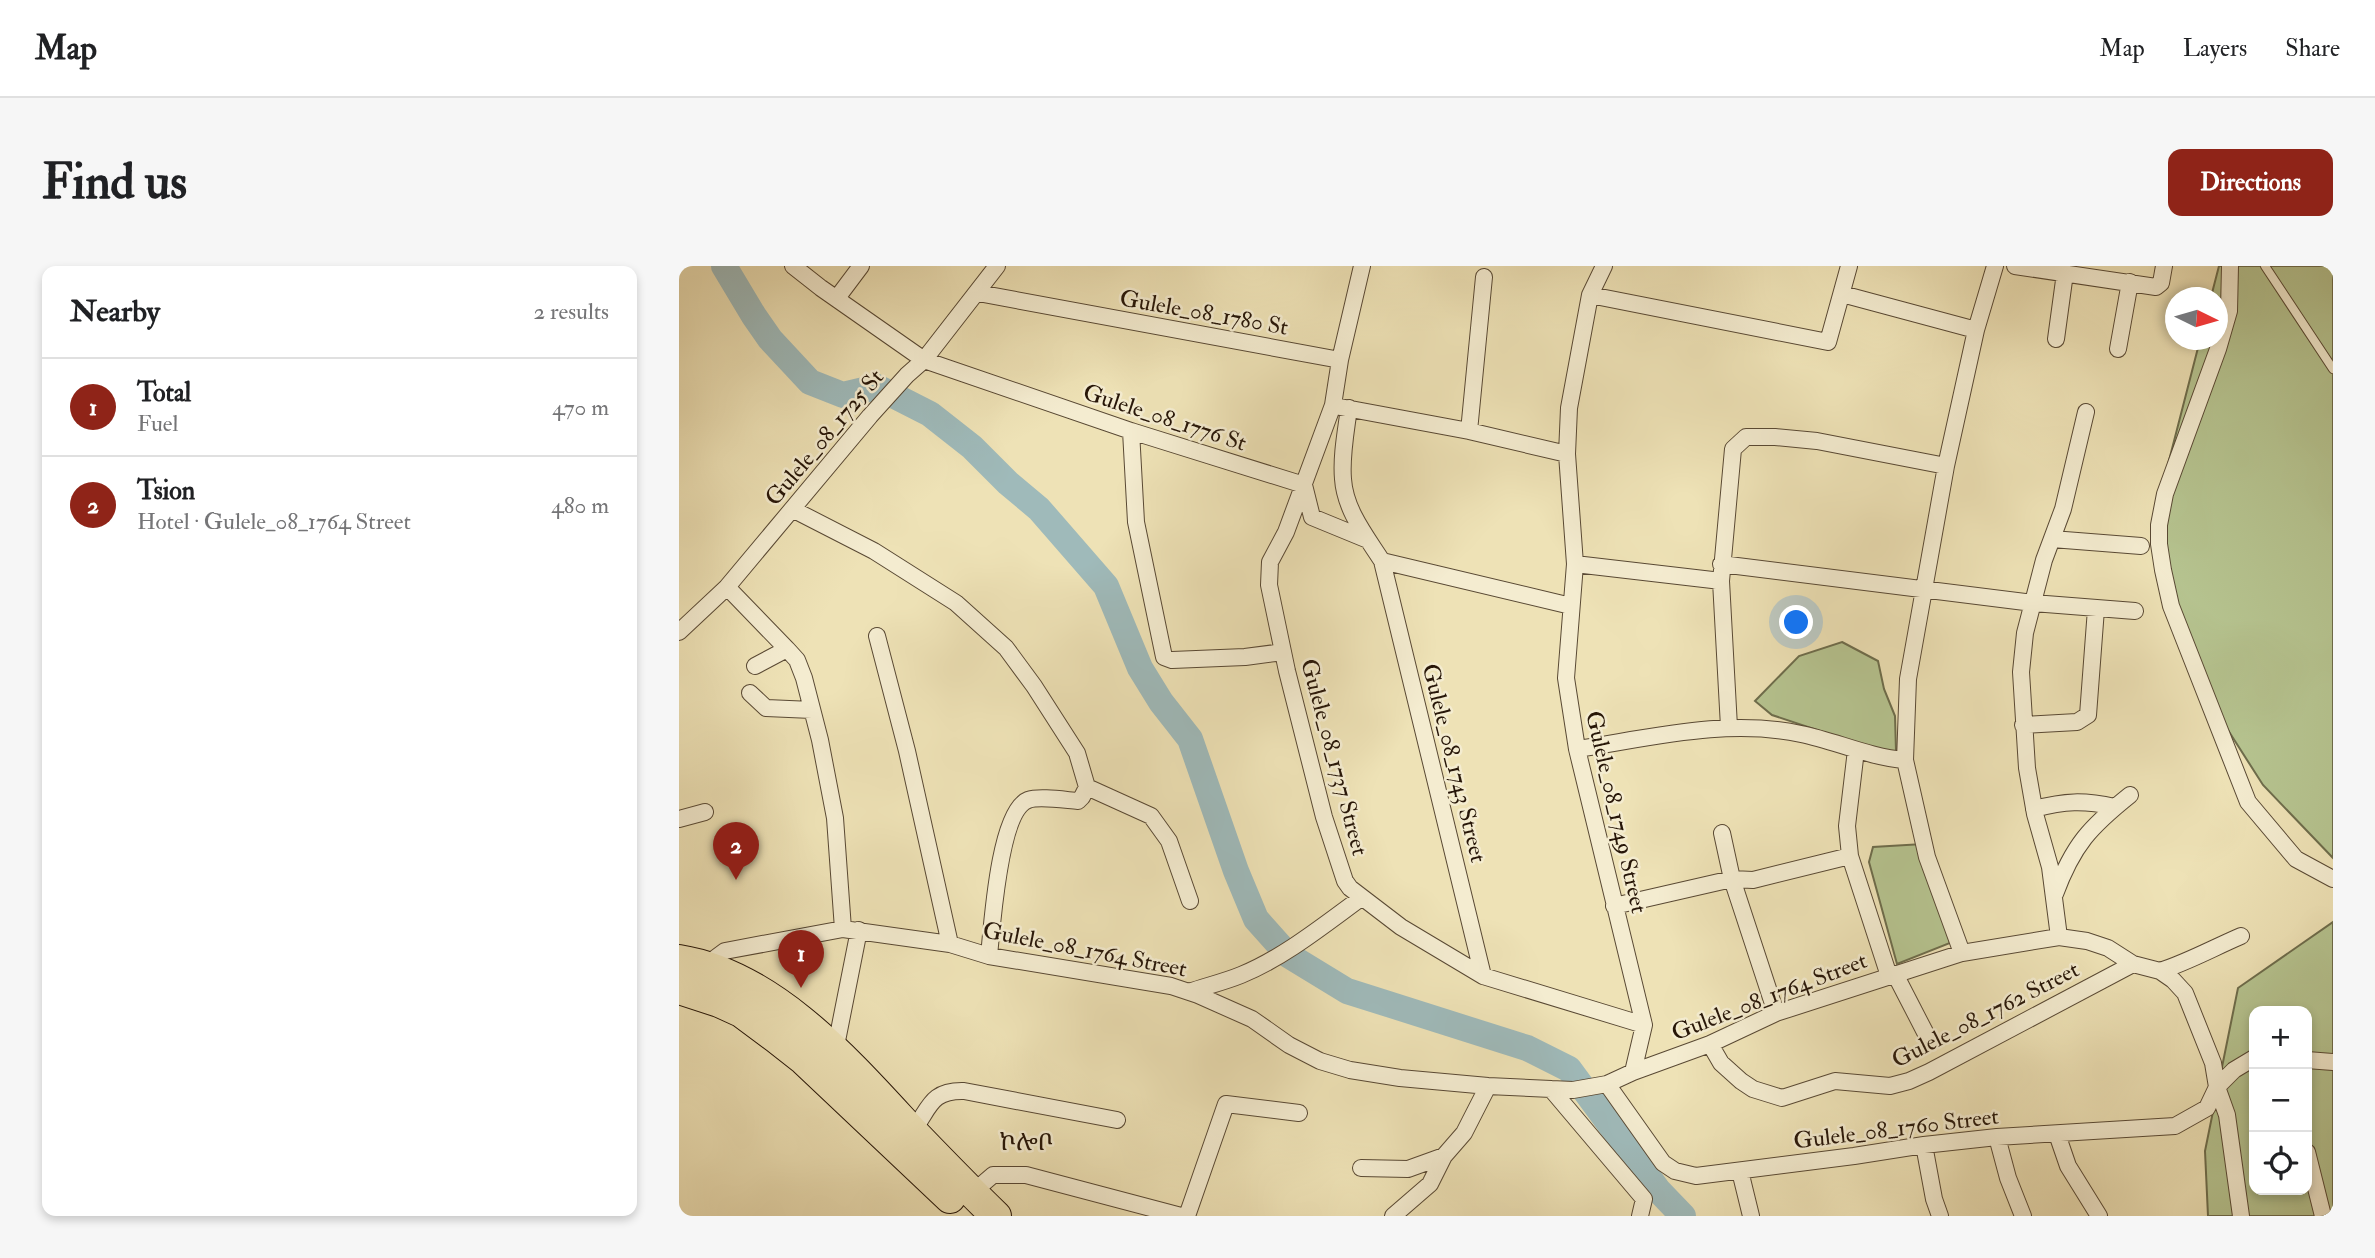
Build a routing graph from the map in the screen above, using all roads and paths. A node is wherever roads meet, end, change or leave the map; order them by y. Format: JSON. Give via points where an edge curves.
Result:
{"nodes":[{"id":1,"x":793,"y":266,"type":"edge"},
{"id":2,"x":861,"y":266,"type":"edge"},
{"id":3,"x":997,"y":266,"type":"edge"},
{"id":4,"x":1362,"y":266,"type":"edge"},
{"id":5,"x":1604,"y":266,"type":"edge"},
{"id":6,"x":1849,"y":266,"type":"edge"},
{"id":7,"x":1995,"y":266,"type":"edge"},
{"id":8,"x":2015,"y":266,"type":"edge"},
{"id":9,"x":2164,"y":266,"type":"edge"},
{"id":10,"x":2230,"y":266,"type":"edge"},
{"id":11,"x":2265,"y":266,"type":"edge"},
{"id":12,"x":2065,"y":273,"type":"junction"},
{"id":13,"x":1484,"y":277,"type":"dead end"},
{"id":14,"x":2130,"y":282,"type":"junction"},
{"id":15,"x":978,"y":293,"type":"junction"},
{"id":16,"x":1842,"y":294,"type":"junction"},
{"id":17,"x":1590,"y":295,"type":"junction"},
{"id":18,"x":837,"y":298,"type":"junction"},
{"id":19,"x":1976,"y":330,"type":"junction"},
{"id":20,"x":2056,"y":339,"type":"dead end"},
{"id":21,"x":2118,"y":349,"type":"dead end"},
{"id":22,"x":924,"y":360,"type":"junction"},
{"id":23,"x":1340,"y":360,"type":"junction"},
{"id":24,"x":2333,"y":369,"type":"edge"},
{"id":25,"x":1341,"y":407,"type":"junction"},
{"id":26,"x":2086,"y":412,"type":"dead end"},
{"id":27,"x":1131,"y":431,"type":"junction"},
{"id":28,"x":1469,"y":431,"type":"junction"},
{"id":29,"x":1567,"y":454,"type":"junction"},
{"id":30,"x":1946,"y":466,"type":"junction"},
{"id":31,"x":1304,"y":485,"type":"junction"},
{"id":32,"x":792,"y":509,"type":"junction"},
{"id":33,"x":2052,"y":539,"type":"junction"},
{"id":34,"x":1368,"y":540,"type":"junction"},
{"id":35,"x":2141,"y":546,"type":"dead end"},
{"id":36,"x":1382,"y":562,"type":"junction"},
{"id":37,"x":1575,"y":564,"type":"junction"},
{"id":38,"x":1721,"y":572,"type":"junction"},
{"id":39,"x":727,"y":587,"type":"junction"},
{"id":40,"x":1923,"y":589,"type":"junction"},
{"id":41,"x":2033,"y":603,"type":"junction"},
{"id":42,"x":1571,"y":606,"type":"junction"},
{"id":43,"x":2096,"y":609,"type":"junction"},
{"id":44,"x":2135,"y":611,"type":"dead end"},
{"id":45,"x":679,"y":632,"type":"edge"},
{"id":46,"x":877,"y":636,"type":"dead end"},
{"id":47,"x":787,"y":649,"type":"junction"},
{"id":48,"x":1283,"y":652,"type":"junction"},
{"id":49,"x":755,"y":666,"type":"dead end"},
{"id":50,"x":750,"y":693,"type":"dead end"},
{"id":51,"x":812,"y":710,"type":"junction"},
{"id":52,"x":2023,"y":725,"type":"junction"},
{"id":53,"x":1728,"y":727,"type":"junction"},
{"id":54,"x":1577,"y":749,"type":"junction"},
{"id":55,"x":1856,"y":750,"type":"junction"},
{"id":56,"x":1905,"y":760,"type":"junction"},
{"id":57,"x":1087,"y":787,"type":"junction"},
{"id":58,"x":2130,"y":795,"type":"dead end"},
{"id":59,"x":2115,"y":807,"type":"junction"},
{"id":60,"x":2034,"y":809,"type":"junction"},
{"id":61,"x":705,"y":812,"type":"dead end"},
{"id":62,"x":679,"y":819,"type":"edge"},
{"id":63,"x":1723,"y":833,"type":"dead end"},
{"id":64,"x":1850,"y":856,"type":"junction"},
{"id":65,"x":1732,"y":879,"type":"junction"},
{"id":66,"x":2333,"y":879,"type":"edge"},
{"id":67,"x":1361,"y":898,"type":"junction"},
{"id":68,"x":2054,"y":898,"type":"junction"},
{"id":69,"x":1189,"y":901,"type":"dead end"},
{"id":70,"x":1615,"y":906,"type":"junction"},
{"id":71,"x":851,"y":929,"type":"junction"},
{"id":72,"x":2059,"y":936,"type":"junction"},
{"id":73,"x":2241,"y":936,"type":"dead end"},
{"id":74,"x":950,"y":943,"type":"junction"},
{"id":75,"x":1962,"y":953,"type":"junction"},
{"id":76,"x":989,"y":956,"type":"junction"},
{"id":77,"x":691,"y":962,"type":"edge"},
{"id":78,"x":2133,"y":964,"type":"junction"},
{"id":79,"x":2160,"y":971,"type":"junction"},
{"id":80,"x":1892,"y":975,"type":"junction"},
{"id":81,"x":1483,"y":976,"type":"junction"},
{"id":82,"x":683,"y":990,"type":"edge"},
{"id":83,"x":1189,"y":992,"type":"junction"},
{"id":84,"x":1776,"y":1013,"type":"junction"},
{"id":85,"x":1644,"y":1025,"type":"junction"},
{"id":86,"x":1926,"y":1034,"type":"dead end"},
{"id":87,"x":1710,"y":1044,"type":"junction"},
{"id":88,"x":835,"y":1051,"type":"junction"},
{"id":89,"x":2312,"y":1060,"type":"edge"},
{"id":90,"x":2249,"y":1061,"type":"edge"},
{"id":91,"x":2333,"y":1062,"type":"edge"},
{"id":92,"x":1633,"y":1072,"type":"junction"},
{"id":93,"x":1607,"y":1084,"type":"junction"},
{"id":94,"x":1488,"y":1086,"type":"junction"},
{"id":95,"x":2217,"y":1087,"type":"junction"},
{"id":96,"x":1551,"y":1089,"type":"junction"},
{"id":97,"x":1299,"y":1113,"type":"dead end"},
{"id":98,"x":1117,"y":1120,"type":"dead end"},
{"id":99,"x":2057,"y":1134,"type":"junction"},
{"id":100,"x":1997,"y":1137,"type":"junction"},
{"id":101,"x":906,"y":1139,"type":"junction"},
{"id":102,"x":1924,"y":1145,"type":"junction"},
{"id":103,"x":1444,"y":1156,"type":"junction"},
{"id":104,"x":1361,"y":1168,"type":"dead end"},
{"id":105,"x":1740,"y":1171,"type":"junction"},
{"id":106,"x":2312,"y":1172,"type":"edge"},
{"id":107,"x":958,"y":1206,"type":"edge"},
{"id":108,"x":996,"y":1216,"type":"edge"},
{"id":109,"x":1181,"y":1216,"type":"edge"},
{"id":110,"x":1187,"y":1216,"type":"edge"},
{"id":111,"x":1393,"y":1216,"type":"edge"},
{"id":112,"x":1640,"y":1216,"type":"edge"},
{"id":113,"x":1751,"y":1216,"type":"edge"},
{"id":114,"x":1940,"y":1216,"type":"edge"},
{"id":115,"x":2023,"y":1216,"type":"edge"},
{"id":116,"x":2099,"y":1216,"type":"edge"},
{"id":117,"x":2241,"y":1216,"type":"edge"},
{"id":118,"x":2323,"y":1216,"type":"edge"}],
"edges":[{"from":1,"to":18,"type":"street","name":"Gulele_08_1776 St"},
{"from":2,"to":18,"type":"street"},
{"from":3,"to":15,"type":"street","name":"Gulele_08_1725 St"},
{"from":4,"to":23,"type":"street"},
{"from":5,"to":17,"type":"street","name":"Gulele_08_1749 Street"},
{"from":6,"to":16,"type":"street"},
{"from":7,"to":19,"type":"street"},
{"from":8,"to":12,"type":"street"},
{"from":9,"to":14,"type":"street","via":[[2156,288]]},
{"from":10,"to":66,"type":"street","via":[[2229,311],[2165,494],[2159,525],[2163,570],[2171,606],[2248,802],[2296,859]]},
{"from":11,"to":24,"type":"lane"},
{"from":12,"to":14,"type":"street"},
{"from":12,"to":20,"type":"street"},
{"from":13,"to":28,"type":"street"},
{"from":14,"to":21,"type":"street"},
{"from":15,"to":22,"type":"street","name":"Gulele_08_1725 St"},
{"from":15,"to":23,"type":"street","name":"Gulele_08_1780 St"},
{"from":16,"to":17,"type":"street","via":[[1828,342]]},
{"from":16,"to":19,"type":"street"},
{"from":17,"to":29,"type":"street","name":"Gulele_08_1749 Street","via":[[1569,408]]},
{"from":18,"to":22,"type":"street","name":"Gulele_08_1776 St"},
{"from":19,"to":30,"type":"street"},
{"from":22,"to":27,"type":"street","name":"Gulele_08_1776 St"},
{"from":22,"to":32,"type":"street","name":"Gulele_08_1725 St"},
{"from":23,"to":25,"type":"street"},
{"from":25,"to":28,"type":"street"},
{"from":25,"to":31,"type":"street","name":"Gulele_08_1737 Street"},
{"from":25,"to":34,"type":"street","name":"Gulele_08_1743 Street","via":[[1343,478],[1349,504]]},
{"from":26,"to":33,"type":"street"},
{"from":27,"to":31,"type":"street","name":"Gulele_08_1776 St"},
{"from":27,"to":48,"type":"street","via":[[1136,522],[1164,657]]},
{"from":28,"to":29,"type":"street"},
{"from":29,"to":37,"type":"street","name":"Gulele_08_1749 Street"},
{"from":30,"to":38,"type":"street","via":[[1817,441],[1746,438],[1733,449]]},
{"from":30,"to":40,"type":"street"},
{"from":31,"to":34,"type":"street","via":[[1313,517]]},
{"from":31,"to":48,"type":"street","name":"Gulele_08_1737 Street","via":[[1270,562],[1269,585]]},
{"from":32,"to":39,"type":"street","name":"Gulele_08_1725 St"},
{"from":32,"to":57,"type":"street","via":[[874,551],[956,603],[1006,648],[1077,753]]},
{"from":33,"to":35,"type":"street"},
{"from":33,"to":41,"type":"street"},
{"from":34,"to":36,"type":"street","name":"Gulele_08_1743 Street"},
{"from":36,"to":42,"type":"street"},
{"from":36,"to":81,"type":"street","name":"Gulele_08_1743 Street"},
{"from":37,"to":38,"type":"street"},
{"from":37,"to":42,"type":"street","name":"Gulele_08_1749 Street"},
{"from":38,"to":40,"type":"street"},
{"from":38,"to":53,"type":"street"},
{"from":39,"to":45,"type":"street","name":"Gulele_08_1725 St"},
{"from":39,"to":47,"type":"street"},
{"from":40,"to":41,"type":"street"},
{"from":40,"to":56,"type":"street","via":[[1908,679]]},
{"from":41,"to":43,"type":"street"},
{"from":41,"to":52,"type":"street","via":[[2021,672]]},
{"from":42,"to":54,"type":"street","name":"Gulele_08_1749 Street","via":[[1566,678]]},
{"from":43,"to":44,"type":"street"},
{"from":43,"to":52,"type":"street","via":[[2088,715],[2077,722]]},
{"from":46,"to":74,"type":"street"},
{"from":47,"to":49,"type":"street"},
{"from":47,"to":51,"type":"street","via":[[797,660]]},
{"from":48,"to":67,"type":"street","name":"Gulele_08_1737 Street","via":[[1324,817],[1345,881]]},
{"from":50,"to":51,"type":"street","via":[[766,708]]},
{"from":51,"to":71,"type":"street","via":[[835,818]]},
{"from":52,"to":60,"type":"street"},
{"from":53,"to":54,"type":"street"},
{"from":53,"to":55,"type":"street","via":[[1800,734]]},
{"from":54,"to":70,"type":"street","name":"Gulele_08_1749 Street"},
{"from":55,"to":56,"type":"street"},
{"from":55,"to":64,"type":"street","via":[[1847,826]]},
{"from":56,"to":75,"type":"street","via":[[1927,857]]},
{"from":57,"to":69,"type":"street","via":[[1151,816],[1169,841]]},
{"from":57,"to":76,"type":"street","via":[[1078,800],[1032,799],[1021,805],[1007,832]]},
{"from":58,"to":59,"type":"street"},
{"from":59,"to":60,"type":"street","via":[[2065,801]]},
{"from":59,"to":68,"type":"street","via":[[2076,847]]},
{"from":60,"to":68,"type":"street"},
{"from":61,"to":62,"type":"street"},
{"from":63,"to":65,"type":"street"},
{"from":64,"to":65,"type":"street","via":[[1753,880]]},
{"from":64,"to":80,"type":"street"},
{"from":65,"to":70,"type":"street"},
{"from":65,"to":84,"type":"street"},
{"from":67,"to":81,"type":"street","name":"Gulele_08_1737 Street"},
{"from":67,"to":83,"type":"street","via":[[1258,967]]},
{"from":68,"to":72,"type":"street"},
{"from":70,"to":85,"type":"street","name":"Gulele_08_1749 Street"},
{"from":71,"to":74,"type":"street","name":"Gulele_08_1764 Street"},
{"from":71,"to":77,"type":"street","name":"Gulele_08_1764 Street","via":[[725,951]]},
{"from":71,"to":88,"type":"street"},
{"from":72,"to":75,"type":"street","name":"Gulele_08_1764 Street"},
{"from":72,"to":78,"type":"street","via":[[2108,948]]},
{"from":73,"to":79,"type":"street"},
{"from":74,"to":76,"type":"street","name":"Gulele_08_1764 Street"},
{"from":75,"to":80,"type":"street","name":"Gulele_08_1764 Street"},
{"from":76,"to":83,"type":"street","name":"Gulele_08_1764 Street","via":[[1119,975]]},
{"from":77,"to":82,"type":"street"},
{"from":77,"to":88,"type":"highway","via":[[735,978],[772,999]]},
{"from":78,"to":79,"type":"street"},
{"from":78,"to":87,"type":"street","name":"Gulele_08_1762 Street","via":[[1929,1072],[1890,1086],[1835,1080],[1782,1098],[1741,1081],[1721,1063]]},
{"from":79,"to":95,"type":"street","via":[[2185,993],[2213,1063]]},
{"from":80,"to":84,"type":"street","name":"Gulele_08_1764 Street"},
{"from":80,"to":86,"type":"street"},
{"from":81,"to":85,"type":"street","name":"Gulele_08_1737 Street"},
{"from":82,"to":101,"type":"highway","via":[[730,1007],[760,1026],[804,1060],[861,1116]]},
{"from":83,"to":94,"type":"street","name":"Gulele_08_1764 Street","via":[[1252,1019],[1320,1061],[1374,1075]]},
{"from":84,"to":87,"type":"street","name":"Gulele_08_1764 Street"},
{"from":85,"to":92,"type":"street"},
{"from":87,"to":92,"type":"street","name":"Gulele_08_1764 Street"},
{"from":88,"to":101,"type":"highway"},
{"from":89,"to":91,"type":"street"},
{"from":90,"to":95,"type":"street","name":"Gulele_08_1760 Street"},
{"from":92,"to":93,"type":"street","name":"Gulele_08_1764 Street"},
{"from":93,"to":96,"type":"street","name":"Gulele_08_1764 Street"},
{"from":93,"to":105,"type":"street","name":"Gulele_08_1760 Street","via":[[1663,1163],[1675,1171],[1696,1176]]},
{"from":94,"to":96,"type":"street","name":"Gulele_08_1764 Street"},
{"from":94,"to":103,"type":"street","via":[[1464,1133]]},
{"from":95,"to":99,"type":"street","name":"Gulele_08_1760 Street","via":[[2207,1108],[2175,1126]]},
{"from":95,"to":117,"type":"street","via":[[2227,1115]]},
{"from":96,"to":112,"type":"street","via":[[1644,1199]]},
{"from":97,"to":110,"type":"street","via":[[1226,1104]]},
{"from":98,"to":101,"type":"street","via":[[945,1091]]},
{"from":99,"to":100,"type":"street","name":"Gulele_08_1760 Street"},
{"from":99,"to":116,"type":"street","via":[[2068,1166]]},
{"from":100,"to":102,"type":"street","name":"Gulele_08_1760 Street"},
{"from":100,"to":115,"type":"street"},
{"from":101,"to":107,"type":"highway"},
{"from":102,"to":105,"type":"street","name":"Gulele_08_1760 Street"},
{"from":102,"to":114,"type":"street"},
{"from":103,"to":104,"type":"street","via":[[1408,1169]]},
{"from":103,"to":111,"type":"street","via":[[1430,1184]]},
{"from":105,"to":113,"type":"street"},
{"from":106,"to":118,"type":"street"},
{"from":107,"to":108,"type":"highway"},
{"from":107,"to":109,"type":"street","via":[[993,1175],[1026,1175]]}]}
